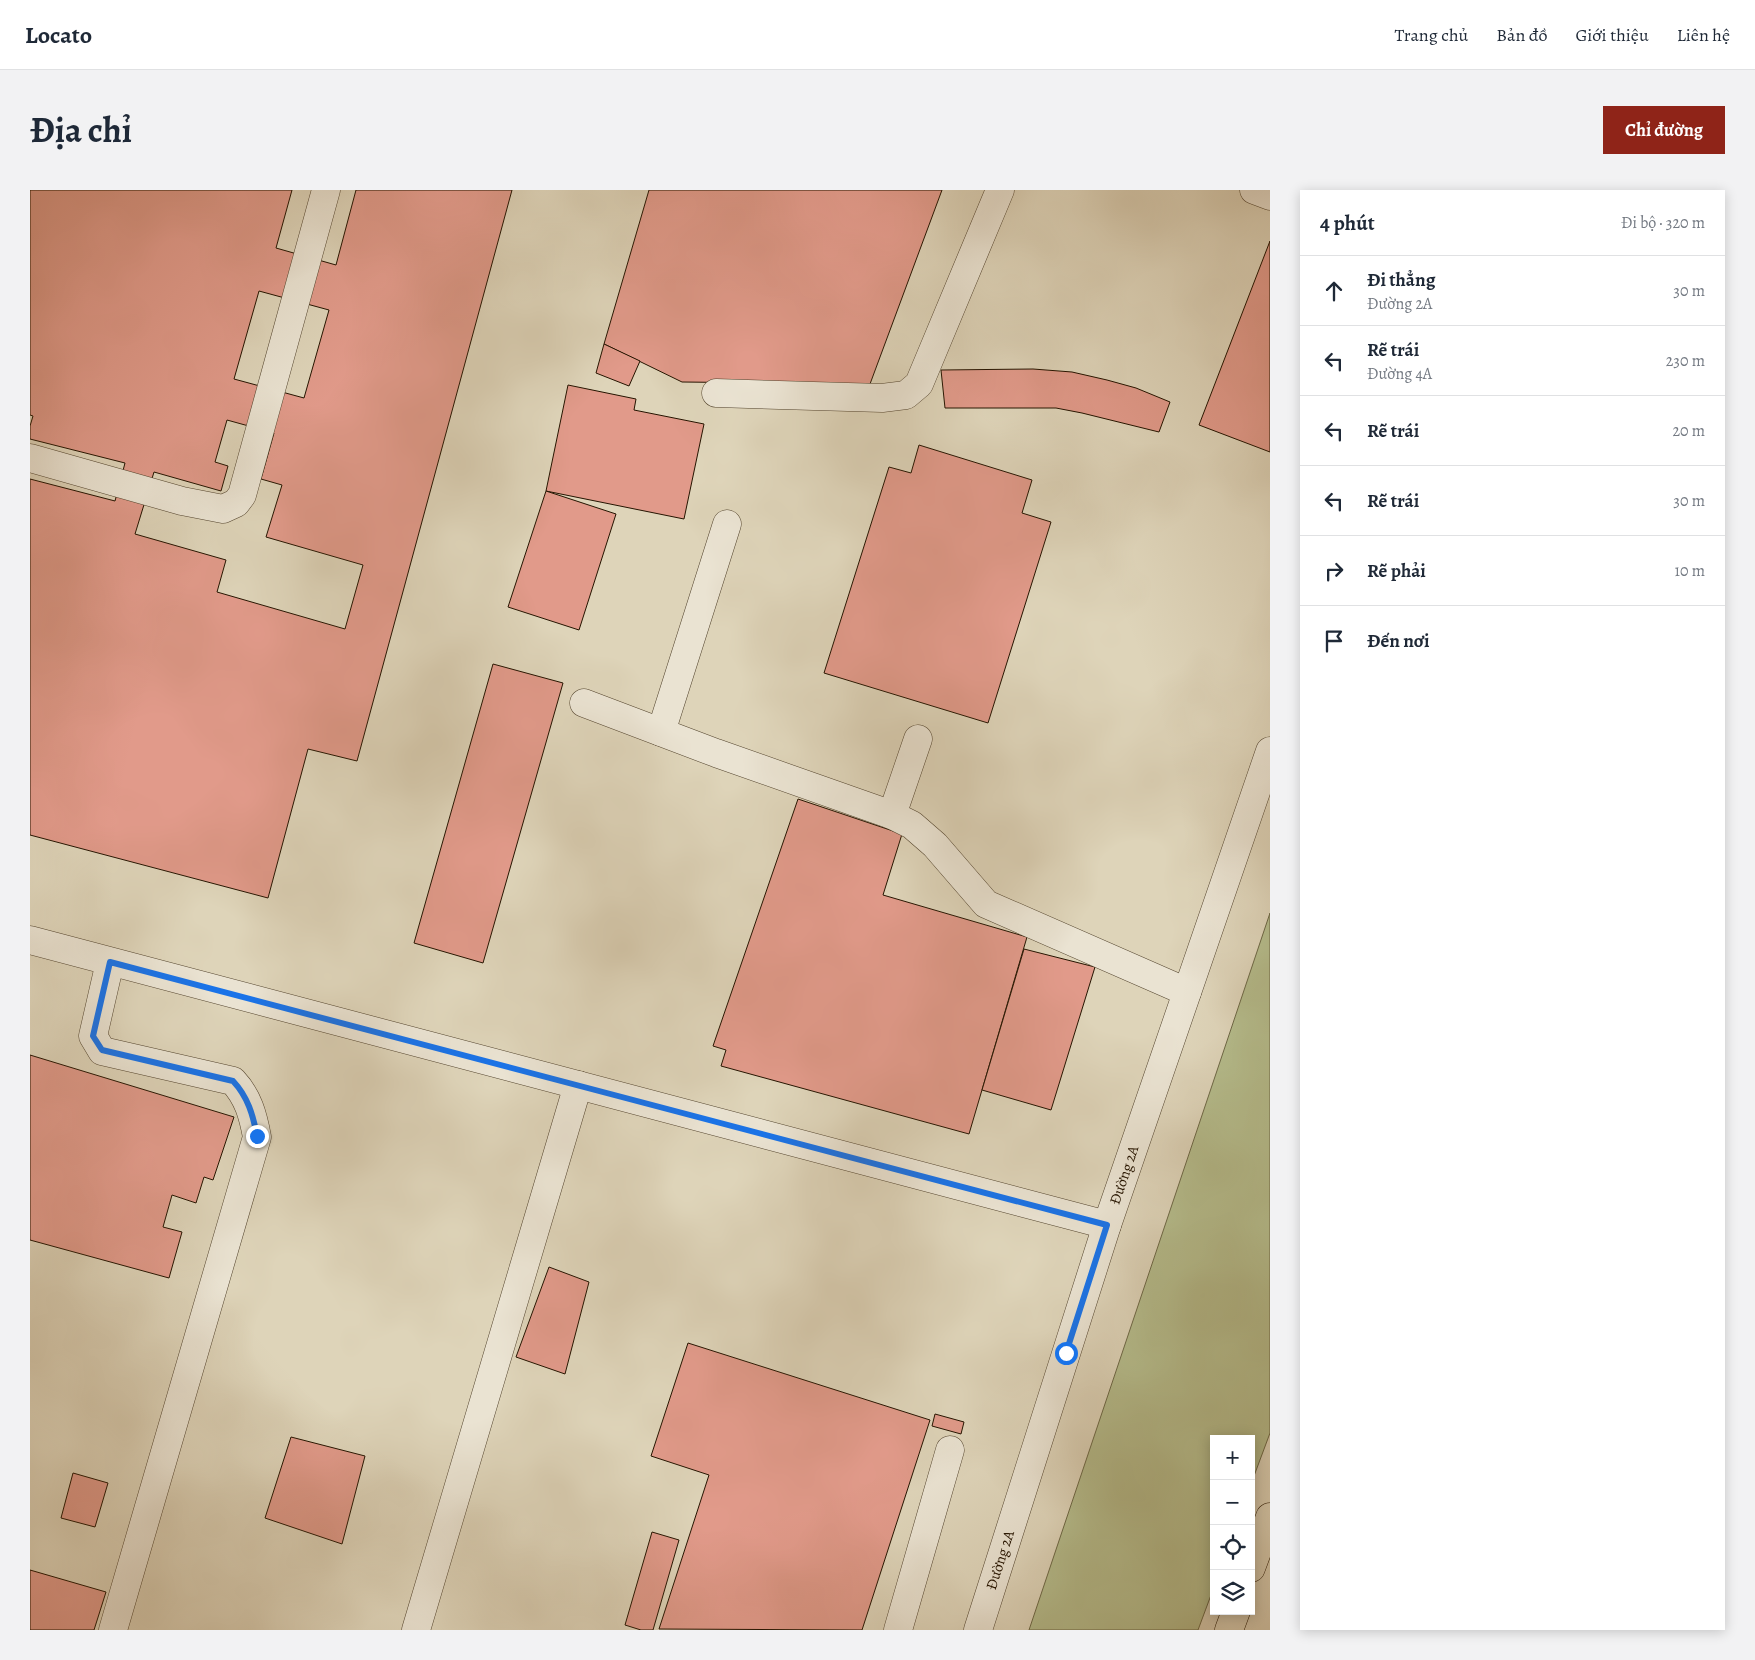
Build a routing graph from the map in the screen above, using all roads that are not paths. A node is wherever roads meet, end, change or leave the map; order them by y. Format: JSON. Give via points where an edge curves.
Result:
{"nodes":[{"id":1,"x":326,"y":190,"type":"edge"},
{"id":2,"x":1000,"y":190,"type":"edge"},
{"id":3,"x":1254,"y":190,"type":"edge"},
{"id":4,"x":1270,"y":196,"type":"edge"},
{"id":5,"x":716,"y":393,"type":"dead end"},
{"id":6,"x":30,"y":458,"type":"edge"},
{"id":7,"x":727,"y":524,"type":"dead end"},
{"id":8,"x":584,"y":703,"type":"dead end"},
{"id":9,"x":661,"y":732,"type":"junction"},
{"id":10,"x":918,"y":739,"type":"dead end"},
{"id":11,"x":1270,"y":750,"type":"edge"},
{"id":12,"x":892,"y":815,"type":"junction"},
{"id":13,"x":30,"y":940,"type":"edge"},
{"id":14,"x":110,"y":962,"type":"junction"},
{"id":15,"x":1187,"y":992,"type":"junction"},
{"id":16,"x":578,"y":1085,"type":"junction"},
{"id":17,"x":1107,"y":1225,"type":"junction"},
{"id":18,"x":950,"y":1450,"type":"dead end"},
{"id":19,"x":1270,"y":1517,"type":"edge"},
{"id":20,"x":1255,"y":1557,"type":"edge"},
{"id":21,"x":1235,"y":1615,"type":"edge"},
{"id":22,"x":113,"y":1630,"type":"edge"},
{"id":23,"x":416,"y":1630,"type":"edge"},
{"id":24,"x":898,"y":1630,"type":"edge"},
{"id":25,"x":978,"y":1630,"type":"edge"},
{"id":26,"x":1229,"y":1630,"type":"edge"}],
"edges":[{"from":1,"to":6,"type":"street","via":[[242,495],[236,503],[222,509],[182,501]]},
{"from":2,"to":5,"type":"street","via":[[933,355],[919,384],[906,395],[882,398]]},
{"from":3,"to":4,"type":"street"},
{"from":7,"to":9,"type":"street"},
{"from":8,"to":9,"type":"street"},
{"from":9,"to":12,"type":"street"},
{"from":10,"to":12,"type":"street"},
{"from":11,"to":15,"type":"street","name":"Đường 2A"},
{"from":12,"to":15,"type":"street","via":[[912,825],[935,845],[986,904]]},
{"from":13,"to":14,"type":"street"},
{"from":14,"to":16,"type":"street"},
{"from":14,"to":22,"type":"street","via":[[93,1036],[102,1050],[233,1081],[242,1090],[253,1113],[257,1136]]},
{"from":15,"to":17,"type":"street","name":"Đường 2A"},
{"from":16,"to":17,"type":"street"},
{"from":16,"to":23,"type":"street"},
{"from":17,"to":25,"type":"street","name":"Đường 2A"},
{"from":18,"to":24,"type":"street"},
{"from":19,"to":20,"type":"highway"},
{"from":21,"to":26,"type":"highway"}]}
